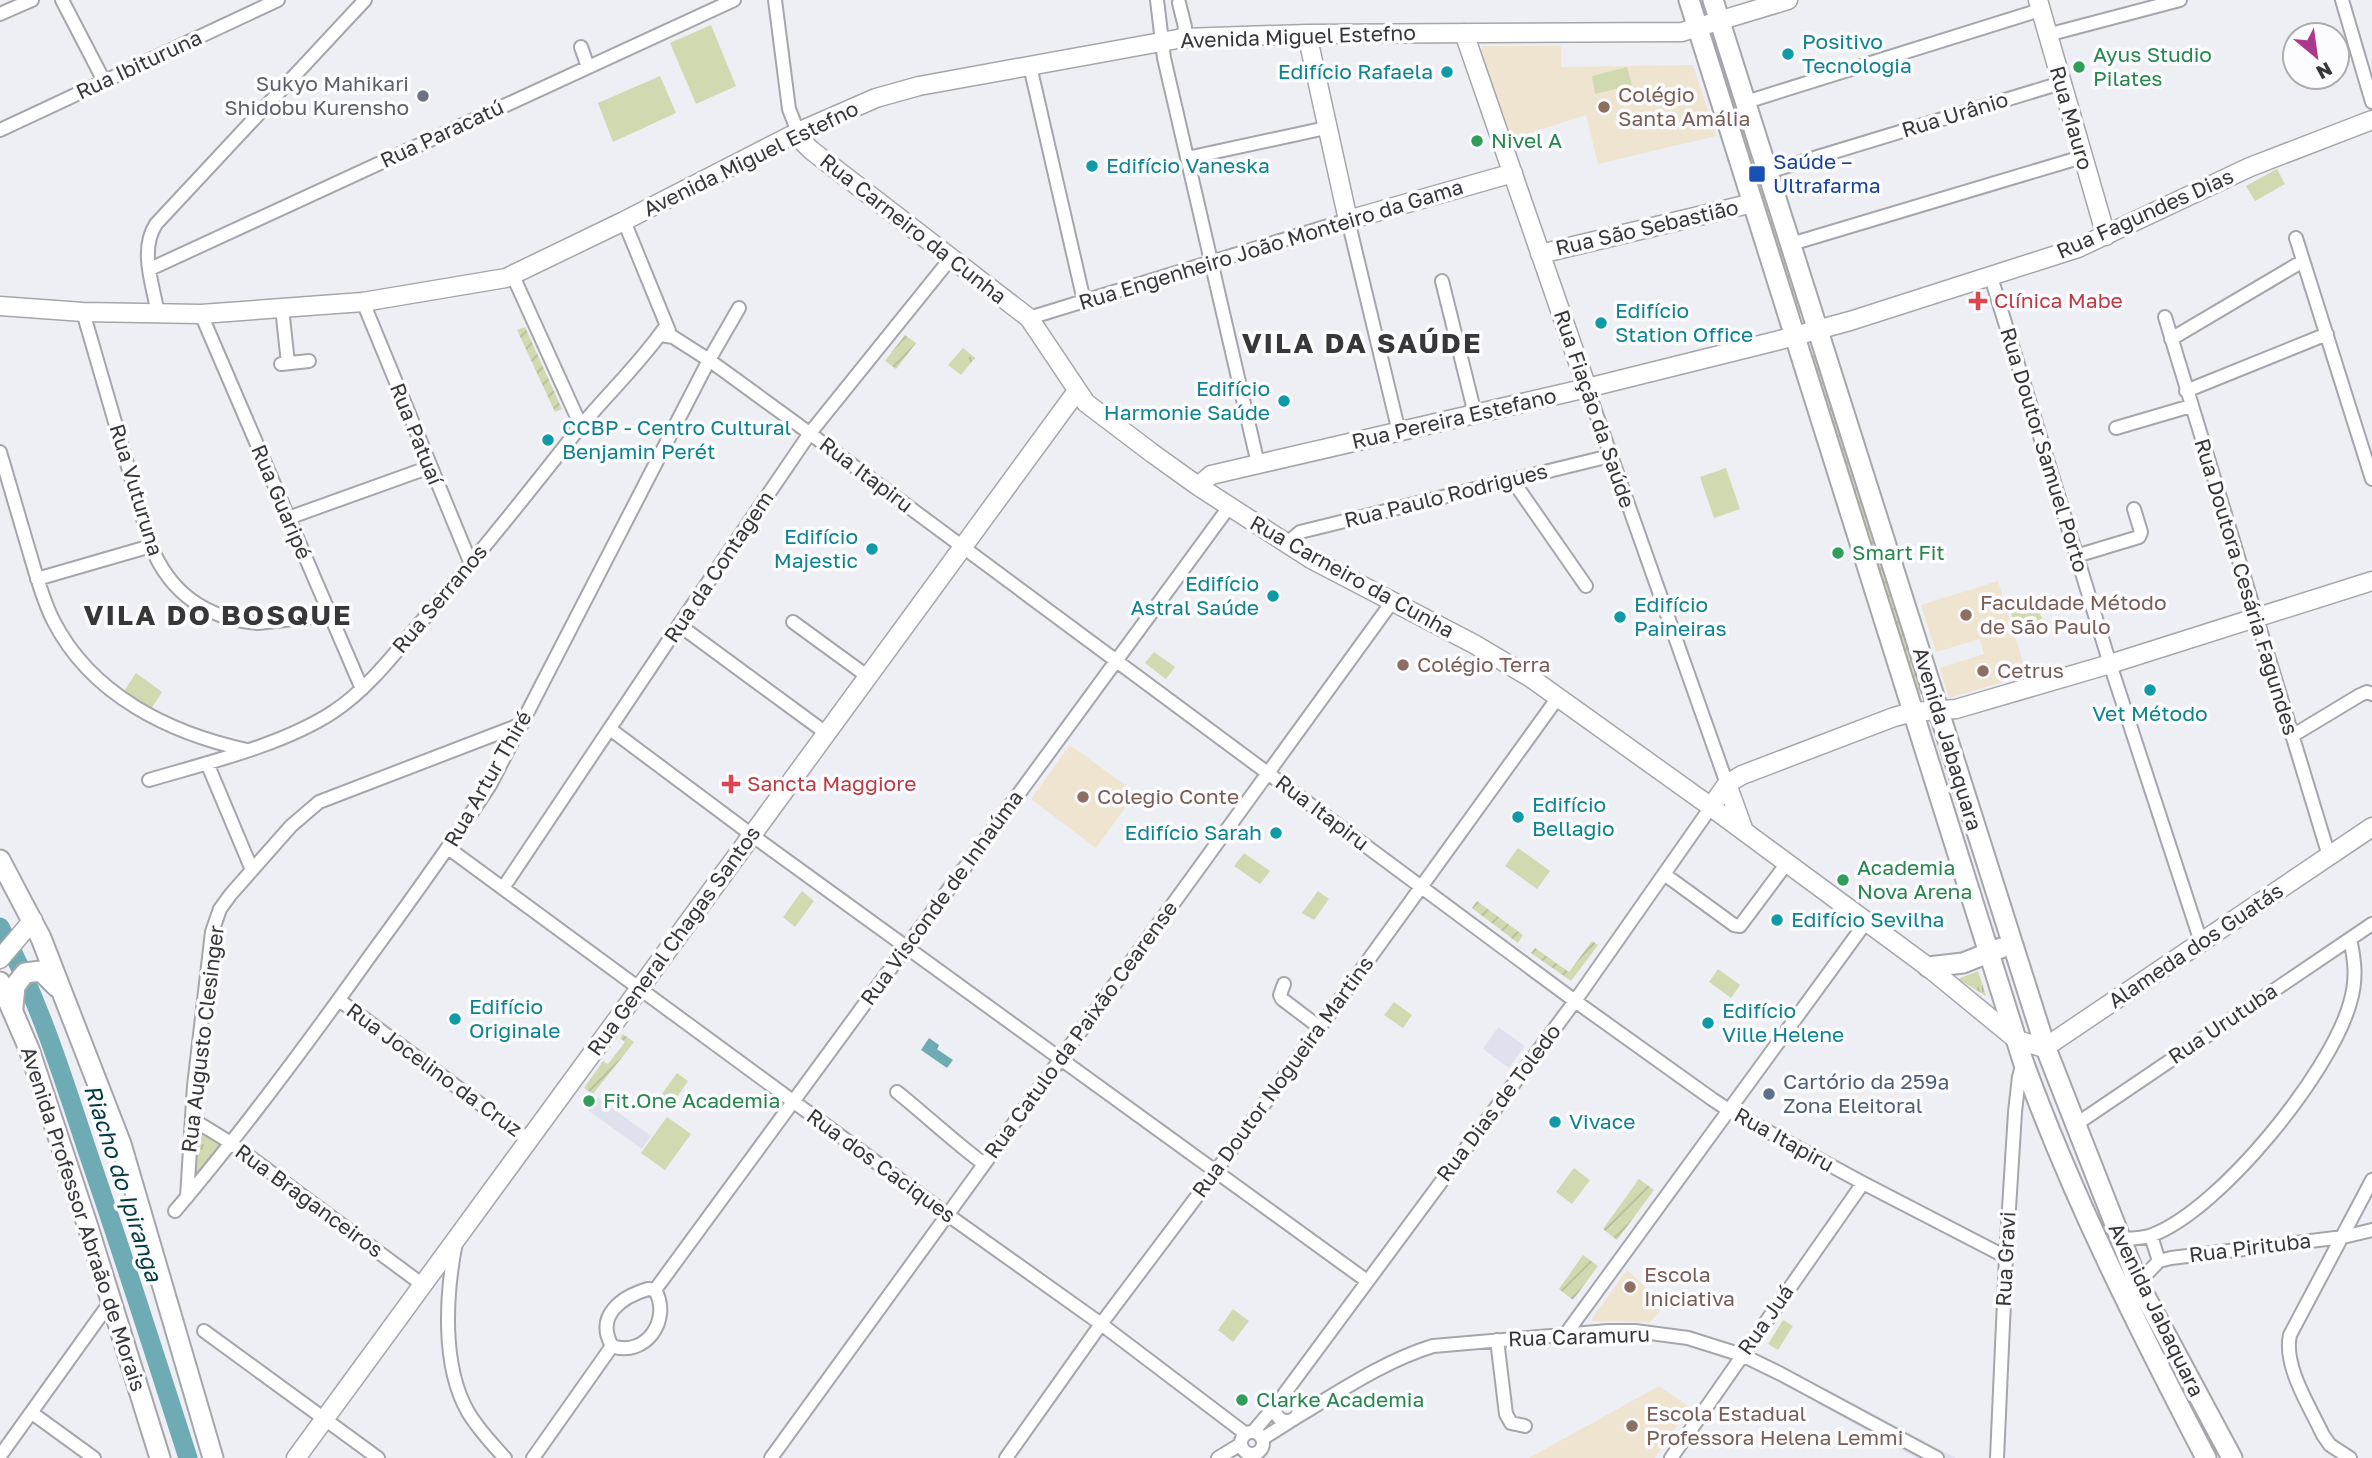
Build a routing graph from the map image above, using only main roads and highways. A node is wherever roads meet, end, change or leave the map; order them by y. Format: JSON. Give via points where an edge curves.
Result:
{"nodes":[{"id":1,"x":1689,"y":0,"type":"edge"},
{"id":2,"x":1713,"y":0,"type":"edge"},
{"id":3,"x":0,"y":860,"type":"edge"},
{"id":4,"x":2012,"y":944,"type":"junction"},
{"id":5,"x":1989,"y":954,"type":"junction"},
{"id":6,"x":1928,"y":967,"type":"road end"},
{"id":7,"x":7,"y":984,"type":"edge"},
{"id":8,"x":65,"y":995,"type":"junction"},
{"id":9,"x":7,"y":1016,"type":"edge"},
{"id":10,"x":160,"y":1458,"type":"edge"},
{"id":11,"x":213,"y":1458,"type":"edge"},
{"id":12,"x":2206,"y":1458,"type":"edge"},
{"id":13,"x":2232,"y":1458,"type":"edge"}],
"edges":[{"from":1,"to":5,"type":"main road","name":"Avenida Jabaquara"},
{"from":2,"to":4,"type":"main road","name":"Avenida Jabaquara"},
{"from":3,"to":8,"type":"main road","via":[[33,920]]},
{"from":4,"to":5,"type":"main road"},
{"from":4,"to":13,"type":"main road","name":"Avenida Jabaquara","via":[[2045,1046],[2138,1283]]},
{"from":5,"to":6,"type":"main road"},
{"from":5,"to":12,"type":"main road","name":"Avenida Jabaquara","via":[[2023,1061],[2091,1228]]},
{"from":7,"to":8,"type":"main road","via":[[29,971],[41,971]]},
{"from":7,"to":9,"type":"main road"},
{"from":8,"to":11,"type":"main road","via":[[121,1144]]},
{"from":9,"to":10,"type":"main road","name":"Avenida Professor Abraão de Morais","via":[[24,1037]]}]}
